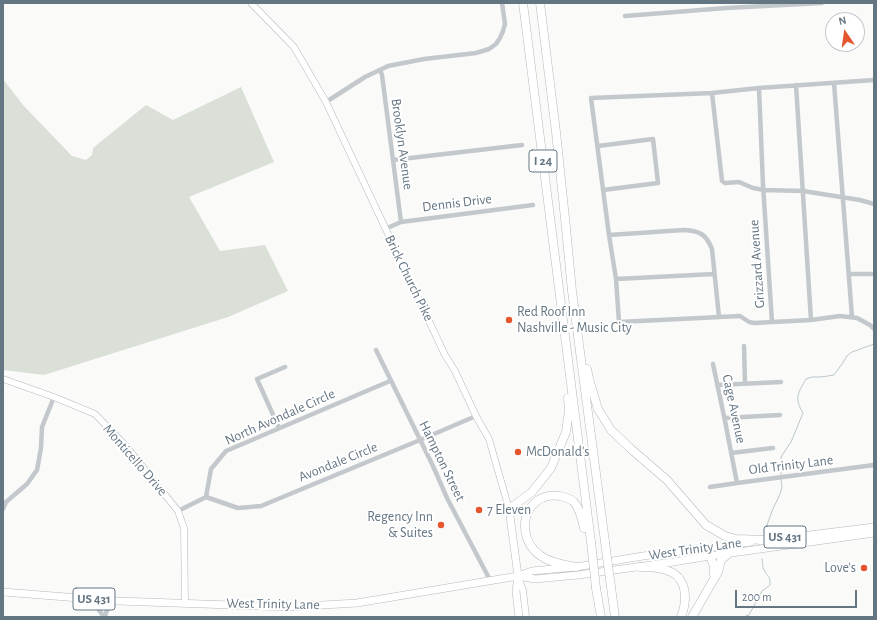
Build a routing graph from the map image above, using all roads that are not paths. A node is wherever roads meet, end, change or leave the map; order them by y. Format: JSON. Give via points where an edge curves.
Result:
{"nodes":[{"id":1,"x":251,"y":3,"type":"edge"},
{"id":2,"x":502,"y":3,"type":"edge"},
{"id":3,"x":523,"y":3,"type":"edge"},
{"id":4,"x":540,"y":3,"type":"edge"},
{"id":5,"x":822,"y":3,"type":"edge"},
{"id":6,"x":625,"y":16,"type":"dead end"},
{"id":7,"x":380,"y":70,"type":"junction"},
{"id":8,"x":874,"y":80,"type":"edge"},
{"id":9,"x":834,"y":83,"type":"junction"},
{"id":10,"x":796,"y":85,"type":"junction"},
{"id":11,"x":759,"y":88,"type":"junction"},
{"id":12,"x":712,"y":93,"type":"junction"},
{"id":13,"x":326,"y":102,"type":"junction"},
{"id":14,"x":522,"y":145,"type":"dead end"},
{"id":15,"x":598,"y":146,"type":"junction"},
{"id":16,"x":393,"y":160,"type":"junction"},
{"id":17,"x":603,"y":190,"type":"junction"},
{"id":18,"x":764,"y":190,"type":"junction"},
{"id":19,"x":803,"y":191,"type":"junction"},
{"id":20,"x":843,"y":198,"type":"junction"},
{"id":21,"x":533,"y":204,"type":"dead end"},
{"id":22,"x":874,"y":204,"type":"edge"},
{"id":23,"x":401,"y":222,"type":"junction"},
{"id":24,"x":386,"y":229,"type":"junction"},
{"id":25,"x":609,"y":235,"type":"junction"},
{"id":26,"x":714,"y":274,"type":"junction"},
{"id":27,"x":849,"y":274,"type":"junction"},
{"id":28,"x":874,"y":274,"type":"edge"},
{"id":29,"x":616,"y":279,"type":"junction"},
{"id":30,"x":572,"y":291,"type":"junction"},
{"id":31,"x":719,"y":317,"type":"junction"},
{"id":32,"x":852,"y":317,"type":"junction"},
{"id":33,"x":563,"y":320,"type":"junction"},
{"id":34,"x":811,"y":320,"type":"junction"},
{"id":35,"x":772,"y":322,"type":"junction"},
{"id":36,"x":874,"y":329,"type":"edge"},
{"id":37,"x":744,"y":346,"type":"dead end"},
{"id":38,"x":376,"y":350,"type":"dead end"},
{"id":39,"x":713,"y":364,"type":"dead end"},
{"id":40,"x":285,"y":367,"type":"dead end"},
{"id":41,"x":3,"y":379,"type":"edge"},
{"id":42,"x":390,"y":381,"type":"junction"},
{"id":43,"x":780,"y":382,"type":"dead end"},
{"id":44,"x":745,"y":384,"type":"junction"},
{"id":45,"x":718,"y":385,"type":"junction"},
{"id":46,"x":54,"y":397,"type":"junction"},
{"id":47,"x":780,"y":415,"type":"dead end"},
{"id":48,"x":476,"y":416,"type":"junction"},
{"id":49,"x":725,"y":418,"type":"junction"},
{"id":50,"x":279,"y":428,"type":"junction"},
{"id":51,"x":420,"y":440,"type":"junction"},
{"id":52,"x":773,"y":448,"type":"dead end"},
{"id":53,"x":731,"y":453,"type":"junction"},
{"id":54,"x":874,"y":465,"type":"edge"},
{"id":55,"x":737,"y":483,"type":"junction"},
{"id":56,"x":710,"y":487,"type":"dead end"},
{"id":57,"x":206,"y":497,"type":"junction"},
{"id":58,"x":3,"y":509,"type":"edge"},
{"id":59,"x":509,"y":509,"type":"junction"},
{"id":60,"x":178,"y":511,"type":"junction"},
{"id":61,"x":874,"y":527,"type":"edge"},
{"id":62,"x":874,"y":533,"type":"edge"},
{"id":63,"x":767,"y":540,"type":"junction"},
{"id":64,"x":591,"y":542,"type":"junction"},
{"id":65,"x":697,"y":549,"type":"junction"},
{"id":66,"x":729,"y":553,"type":"junction"},
{"id":67,"x":710,"y":556,"type":"junction"},
{"id":68,"x":640,"y":566,"type":"junction"},
{"id":69,"x":576,"y":567,"type":"junction"},
{"id":70,"x":518,"y":576,"type":"junction"},
{"id":71,"x":713,"y":579,"type":"junction"},
{"id":72,"x":490,"y":580,"type":"junction"},
{"id":73,"x":3,"y":592,"type":"edge"},
{"id":74,"x":612,"y":596,"type":"junction"},
{"id":75,"x":91,"y":599,"type":"junction"},
{"id":76,"x":116,"y":601,"type":"junction"},
{"id":77,"x":185,"y":603,"type":"junction"},
{"id":78,"x":104,"y":617,"type":"edge"},
{"id":79,"x":519,"y":617,"type":"edge"},
{"id":80,"x":526,"y":617,"type":"edge"},
{"id":81,"x":600,"y":617,"type":"edge"},
{"id":82,"x":615,"y":617,"type":"edge"},
{"id":83,"x":620,"y":617,"type":"edge"},
{"id":84,"x":681,"y":617,"type":"edge"},
{"id":85,"x":692,"y":617,"type":"edge"}],
"edges":[{"from":1,"to":13,"type":"main road","name":"Brick Church Pike","via":[[294,47]]},
{"from":2,"to":7,"type":"street","via":[[505,24],[500,38],[489,49],[476,54],[418,60]]},
{"from":3,"to":33,"type":"highway","number":"I 24"},
{"from":4,"to":30,"type":"highway","number":"I 24"},
{"from":5,"to":6,"type":"street"},
{"from":7,"to":13,"type":"street"},
{"from":7,"to":16,"type":"street","name":"Brooklyn Avenue"},
{"from":8,"to":9,"type":"street"},
{"from":9,"to":10,"type":"street"},
{"from":9,"to":20,"type":"street"},
{"from":10,"to":11,"type":"street"},
{"from":10,"to":19,"type":"street"},
{"from":11,"to":12,"type":"street"},
{"from":11,"to":18,"type":"street","name":"Grizzard Avenue"},
{"from":12,"to":15,"type":"street","via":[[592,98]]},
{"from":12,"to":18,"type":"street","via":[[722,181],[739,182]]},
{"from":13,"to":24,"type":"main road","name":"Brick Church Pike"},
{"from":14,"to":16,"type":"street"},
{"from":15,"to":17,"type":"street"},
{"from":15,"to":17,"type":"street","via":[[653,139],[658,183]]},
{"from":16,"to":23,"type":"street","name":"Brooklyn Avenue"},
{"from":17,"to":25,"type":"street"},
{"from":18,"to":19,"type":"street"},
{"from":18,"to":35,"type":"street","name":"Grizzard Avenue"},
{"from":19,"to":20,"type":"street"},
{"from":19,"to":34,"type":"street"},
{"from":20,"to":22,"type":"street"},
{"from":20,"to":27,"type":"street"},
{"from":21,"to":23,"type":"street","name":"Dennis Drive"},
{"from":23,"to":24,"type":"street","name":"Dennis Drive"},
{"from":24,"to":48,"type":"main road","name":"Brick Church Pike"},
{"from":25,"to":26,"type":"street","via":[[684,230],[698,232],[704,236],[712,249]]},
{"from":25,"to":29,"type":"street"},
{"from":26,"to":29,"type":"street"},
{"from":26,"to":31,"type":"street"},
{"from":27,"to":28,"type":"street"},
{"from":27,"to":32,"type":"street"},
{"from":29,"to":31,"type":"street","via":[[620,322]]},
{"from":30,"to":63,"type":"highway","via":[[594,398],[611,430],[668,480],[706,525],[736,539]]},
{"from":30,"to":74,"type":"highway","number":"I 24","bridge":true},
{"from":31,"to":35,"type":"street","via":[[740,316],[754,323]]},
{"from":32,"to":34,"type":"street","name":"Grizzard Avenue"},
{"from":32,"to":36,"type":"street","name":"Grizzard Avenue"},
{"from":33,"to":59,"type":"highway","via":[[569,410],[566,432],[552,468],[532,492]]},
{"from":33,"to":64,"type":"highway","number":"I 24"},
{"from":34,"to":35,"type":"street","name":"Grizzard Avenue"},
{"from":37,"to":44,"type":"street"},
{"from":38,"to":42,"type":"street","name":"Hampton Street"},
{"from":39,"to":45,"type":"street","name":"Cage Avenue"},
{"from":40,"to":50,"type":"street","via":[[257,379]]},
{"from":41,"to":46,"type":"main road","name":"Monticello Drive"},
{"from":42,"to":50,"type":"street","name":"North Avondale Circle"},
{"from":42,"to":51,"type":"street","name":"Hampton Street"},
{"from":43,"to":44,"type":"street"},
{"from":44,"to":45,"type":"street"},
{"from":45,"to":49,"type":"street","name":"Cage Avenue"},
{"from":46,"to":58,"type":"street","via":[[42,427],[37,470],[27,484],[6,502]]},
{"from":46,"to":60,"type":"main road","name":"Monticello Drive","via":[[95,414],[126,446]]},
{"from":47,"to":49,"type":"street"},
{"from":48,"to":51,"type":"street","name":"Avondale Circle"},
{"from":48,"to":59,"type":"main road","name":"Brick Church Pike","via":[[489,439]]},
{"from":49,"to":53,"type":"street","name":"Cage Avenue"},
{"from":50,"to":57,"type":"street","name":"North Avondale Circle","via":[[226,451],[211,469]]},
{"from":51,"to":57,"type":"street","name":"Avondale Circle","via":[[261,506],[238,508]]},
{"from":51,"to":72,"type":"street","name":"Hampton Street"},
{"from":52,"to":53,"type":"street"},
{"from":53,"to":55,"type":"street","name":"Cage Avenue"},
{"from":54,"to":55,"type":"street","name":"Old Trinity Lane"},
{"from":55,"to":56,"type":"street","name":"Old Trinity Lane"},
{"from":57,"to":60,"type":"street"},
{"from":59,"to":70,"type":"main road","name":"Brick Church Pike"},
{"from":60,"to":77,"type":"main road","name":"Monticello Drive","via":[[184,528]]},
{"from":61,"to":63,"type":"main road","name":"West Trinity Lane","number":"US 431"},
{"from":62,"to":66,"type":"main road","name":"West Trinity Lane","number":"US 431"},
{"from":63,"to":65,"type":"main road","name":"West Trinity Lane","number":"US 431"},
{"from":64,"to":69,"type":"highway","via":[[578,509],[573,502],[564,497],[547,496],[533,504],[528,512],[524,524],[529,543],[542,557]]},
{"from":64,"to":81,"type":"highway","number":"I 24","bridge":true},
{"from":65,"to":67,"type":"highway"},
{"from":65,"to":69,"type":"main road","name":"West Trinity Lane","number":"US 431"},
{"from":66,"to":67,"type":"main road","name":"West Trinity Lane","number":"US 431"},
{"from":66,"to":71,"type":"highway","via":[[721,560]]},
{"from":67,"to":68,"type":"main road","name":"West Trinity Lane","number":"US 431"},
{"from":67,"to":71,"type":"highway","via":[[714,566]]},
{"from":68,"to":70,"type":"main road","name":"West Trinity Lane","number":"US 431","via":[[535,579]]},
{"from":68,"to":84,"type":"highway","via":[[658,568],[678,577],[686,600]]},
{"from":69,"to":70,"type":"main road","name":"West Trinity Lane","number":"US 431","via":[[532,571]]},
{"from":70,"to":72,"type":"main road","name":"West Trinity Lane","number":"US 431"},
{"from":70,"to":79,"type":"main road","name":"Brick Church Pike","via":[[516,590]]},
{"from":70,"to":80,"type":"main road","name":"Brick Church Pike","via":[[523,590]]},
{"from":71,"to":85,"type":"highway"},
{"from":72,"to":77,"type":"main road","name":"West Trinity Lane","number":"US 431","via":[[347,604],[289,606]]},
{"from":73,"to":75,"type":"main road","name":"West Trinity Lane","number":"US 431"},
{"from":74,"to":82,"type":"highway","number":"I 24"},
{"from":74,"to":83,"type":"highway"},
{"from":75,"to":76,"type":"main road","name":"West Trinity Lane","number":"US 431"},
{"from":75,"to":78,"type":"street"},
{"from":76,"to":77,"type":"main road","name":"West Trinity Lane","number":"US 431"},
{"from":76,"to":78,"type":"street","via":[[108,608]]}]}
